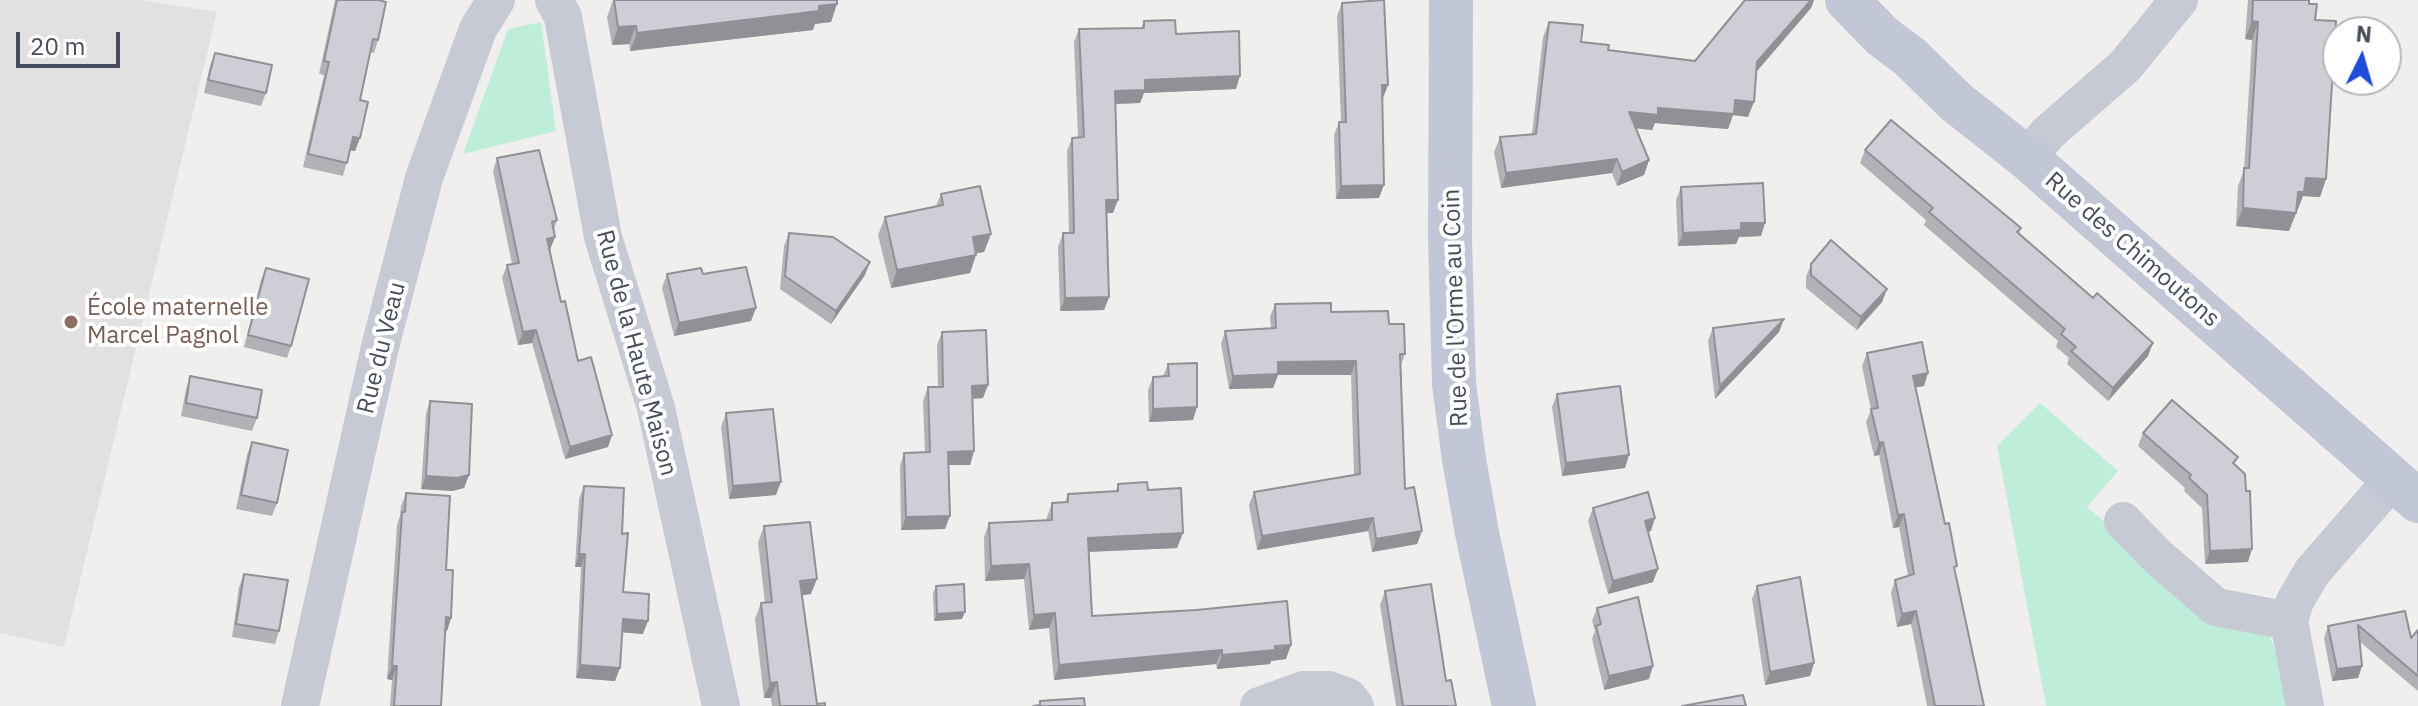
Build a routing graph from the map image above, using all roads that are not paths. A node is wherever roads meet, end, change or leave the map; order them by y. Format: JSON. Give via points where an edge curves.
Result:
{"nodes":[{"id":1,"x":496,"y":0,"type":"edge"},
{"id":2,"x":554,"y":0,"type":"edge"},
{"id":3,"x":1451,"y":0,"type":"edge"},
{"id":4,"x":1847,"y":0,"type":"edge"},
{"id":5,"x":2179,"y":0,"type":"edge"},
{"id":6,"x":2027,"y":158,"type":"junction"},
{"id":7,"x":2405,"y":490,"type":"edge"},
{"id":8,"x":2123,"y":521,"type":"dead end"},
{"id":9,"x":2289,"y":621,"type":"junction"},
{"id":10,"x":300,"y":706,"type":"edge"},
{"id":11,"x":721,"y":706,"type":"edge"},
{"id":12,"x":1259,"y":706,"type":"edge"},
{"id":13,"x":1355,"y":706,"type":"edge"},
{"id":14,"x":1514,"y":706,"type":"edge"},
{"id":15,"x":2305,"y":706,"type":"edge"}],
"edges":[{"from":1,"to":10,"type":"street","name":"Rue du Veau","via":[[478,29],[424,178],[380,347]]},
{"from":2,"to":11,"type":"street","name":"Rue de la Haute Maison","via":[[563,17],[603,237],[656,408]]},
{"from":3,"to":14,"type":"main road","name":"Rue de l'Orme au Coin","via":[[1454,384],[1477,533]]},
{"from":4,"to":6,"type":"main road","name":"Rue des Chimoutons","via":[[1956,102]]},
{"from":5,"to":6,"type":"street","via":[[2125,66]]},
{"from":6,"to":7,"type":"main road","name":"Rue des Chimoutons"},
{"from":7,"to":9,"type":"street","via":[[2312,572]]},
{"from":8,"to":9,"type":"street","via":[[2216,607]]},
{"from":9,"to":15,"type":"street"},
{"from":12,"to":13,"type":"street","via":[[1303,690],[1329,690]]}]}
